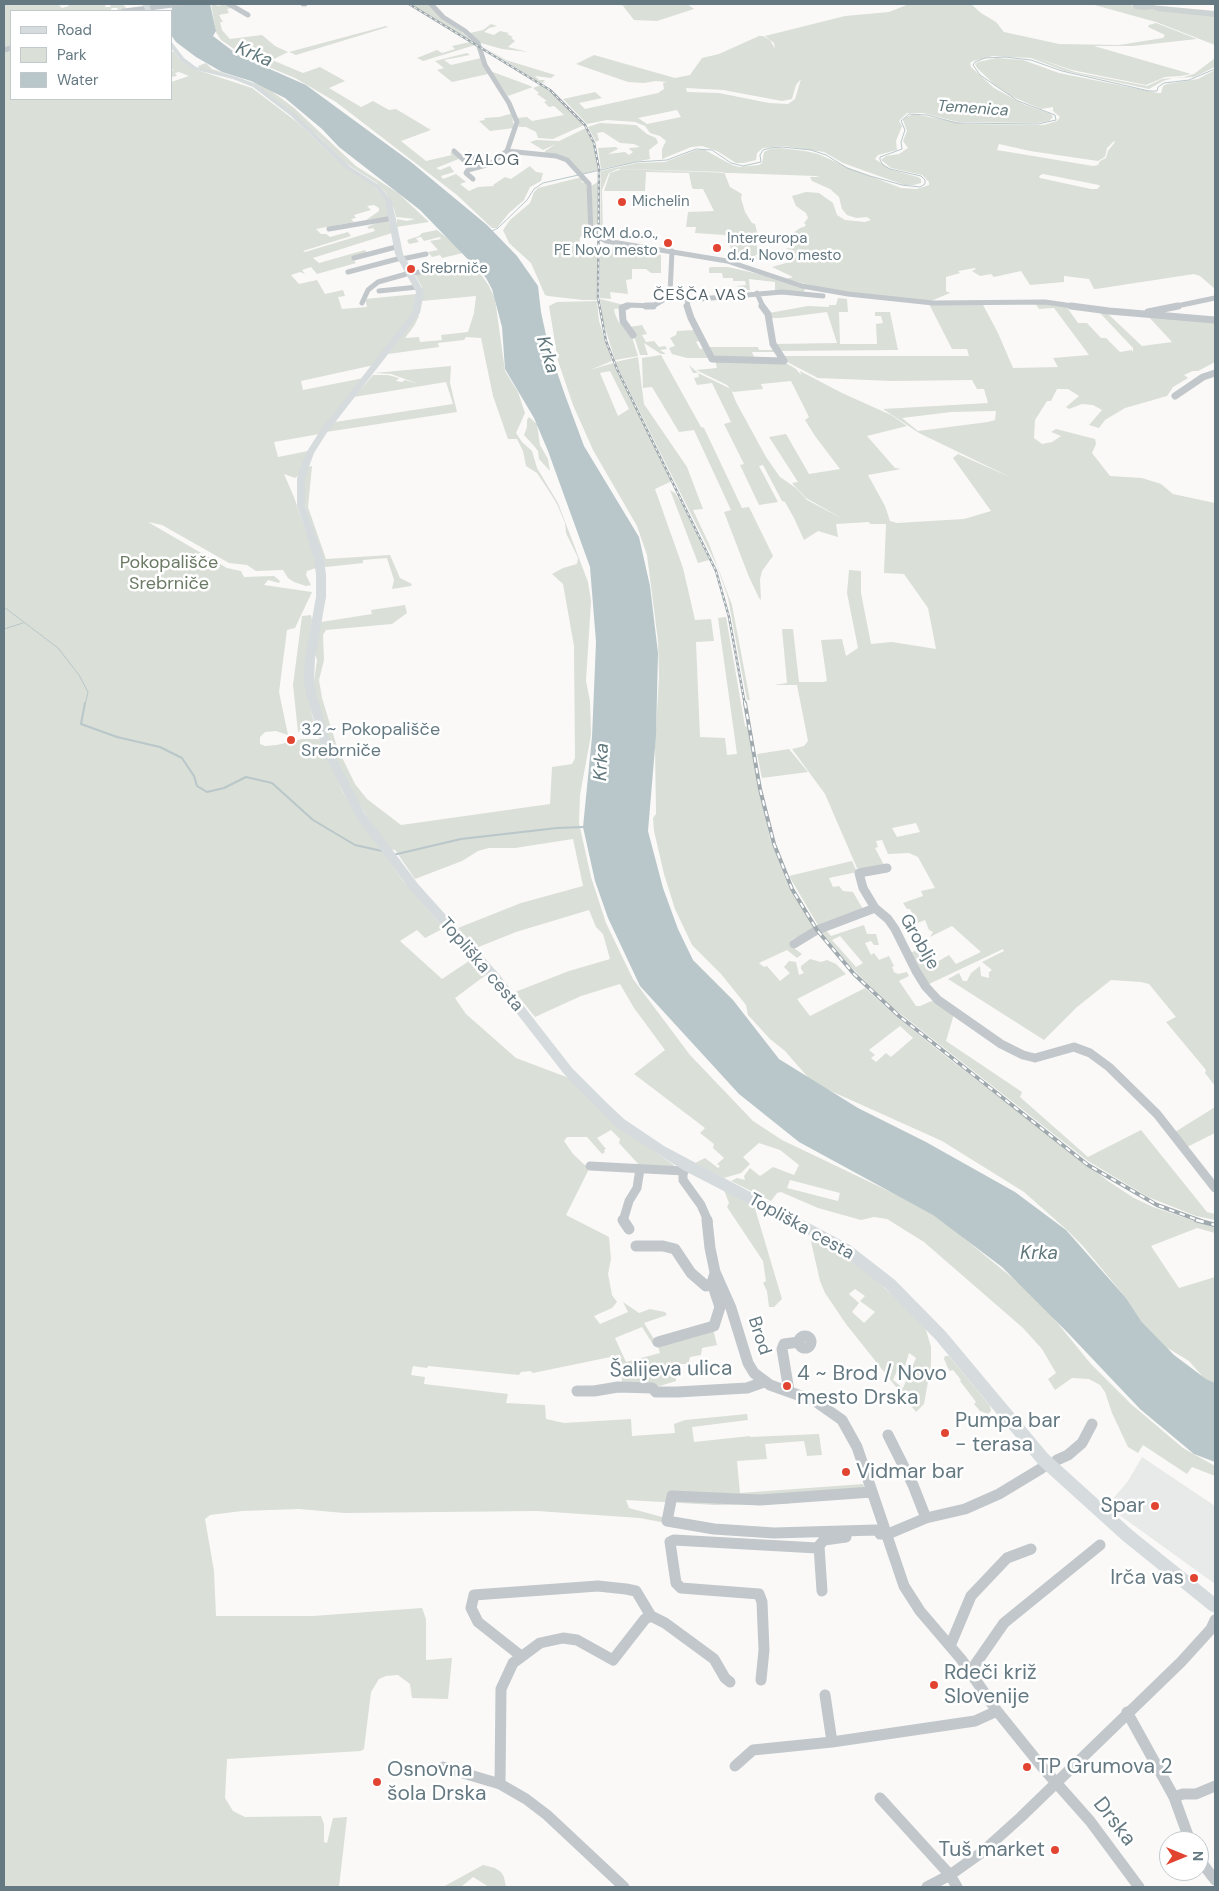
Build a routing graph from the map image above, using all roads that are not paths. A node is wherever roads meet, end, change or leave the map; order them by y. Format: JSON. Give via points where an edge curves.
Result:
{"nodes":[{"id":1,"x":181,"y":4,"type":"edge"},
{"id":2,"x":229,"y":4,"type":"edge"},
{"id":3,"x":431,"y":4,"type":"edge"},
{"id":4,"x":172,"y":5,"type":"edge"},
{"id":5,"x":147,"y":8,"type":"edge"},
{"id":6,"x":132,"y":10,"type":"edge"},
{"id":7,"x":248,"y":15,"type":"dead end"},
{"id":8,"x":172,"y":44,"type":"edge"},
{"id":9,"x":454,"y":151,"type":"dead end"},
{"id":10,"x":507,"y":151,"type":"junction"},
{"id":11,"x":469,"y":154,"type":"dead end"},
{"id":12,"x":476,"y":166,"type":"junction"},
{"id":13,"x":473,"y":178,"type":"dead end"},
{"id":14,"x":393,"y":218,"type":"junction"},
{"id":15,"x":329,"y":229,"type":"dead end"},
{"id":16,"x":396,"y":247,"type":"junction"},
{"id":17,"x":672,"y":251,"type":"junction"},
{"id":18,"x":426,"y":254,"type":"dead end"},
{"id":19,"x":354,"y":258,"type":"dead end"},
{"id":20,"x":401,"y":259,"type":"junction"},
{"id":21,"x":440,"y":270,"type":"dead end"},
{"id":22,"x":348,"y":272,"type":"dead end"},
{"id":23,"x":410,"y":273,"type":"junction"},
{"id":24,"x":418,"y":286,"type":"junction"},
{"id":25,"x":378,"y":291,"type":"dead end"},
{"id":26,"x":670,"y":293,"type":"junction"},
{"id":27,"x":757,"y":293,"type":"junction"},
{"id":28,"x":1215,"y":298,"type":"edge"},
{"id":29,"x":688,"y":300,"type":"junction"},
{"id":30,"x":897,"y":300,"type":"junction"},
{"id":31,"x":362,"y":303,"type":"dead end"},
{"id":32,"x":1146,"y":314,"type":"junction"},
{"id":33,"x":1215,"y":320,"type":"edge"},
{"id":34,"x":633,"y":335,"type":"dead end"},
{"id":35,"x":1215,"y":373,"type":"edge"},
{"id":36,"x":1175,"y":396,"type":"dead end"},
{"id":37,"x":887,"y":868,"type":"dead end"},
{"id":38,"x":875,"y":908,"type":"junction"},
{"id":39,"x":794,"y":944,"type":"dead end"},
{"id":40,"x":590,"y":1166,"type":"dead end"},
{"id":41,"x":640,"y":1169,"type":"junction"},
{"id":42,"x":685,"y":1169,"type":"junction"},
{"id":43,"x":1215,"y":1188,"type":"edge"},
{"id":44,"x":629,"y":1229,"type":"dead end"},
{"id":45,"x":636,"y":1246,"type":"dead end"},
{"id":46,"x":713,"y":1278,"type":"junction"},
{"id":47,"x":658,"y":1342,"type":"dead end"},
{"id":48,"x":799,"y":1342,"type":"dead end"},
{"id":49,"x":764,"y":1382,"type":"junction"},
{"id":50,"x":577,"y":1390,"type":"dead end"},
{"id":51,"x":789,"y":1390,"type":"junction"},
{"id":52,"x":1092,"y":1424,"type":"dead end"},
{"id":53,"x":888,"y":1434,"type":"dead end"},
{"id":54,"x":1057,"y":1460,"type":"dead end"},
{"id":55,"x":1042,"y":1468,"type":"dead end"},
{"id":56,"x":872,"y":1492,"type":"junction"},
{"id":57,"x":926,"y":1518,"type":"junction"},
{"id":58,"x":878,"y":1533,"type":"junction"},
{"id":59,"x":1100,"y":1545,"type":"dead end"},
{"id":60,"x":819,"y":1546,"type":"junction"},
{"id":61,"x":1031,"y":1549,"type":"dead end"},
{"id":62,"x":822,"y":1592,"type":"dead end"},
{"id":63,"x":1215,"y":1606,"type":"edge"},
{"id":64,"x":651,"y":1616,"type":"junction"},
{"id":65,"x":1215,"y":1620,"type":"edge"},
{"id":66,"x":950,"y":1646,"type":"junction"},
{"id":67,"x":521,"y":1656,"type":"junction"},
{"id":68,"x":970,"y":1672,"type":"junction"},
{"id":69,"x":761,"y":1680,"type":"dead end"},
{"id":70,"x":730,"y":1682,"type":"dead end"},
{"id":71,"x":825,"y":1695,"type":"dead end"},
{"id":72,"x":997,"y":1711,"type":"junction"},
{"id":73,"x":1127,"y":1712,"type":"junction"},
{"id":74,"x":832,"y":1742,"type":"junction"},
{"id":75,"x":735,"y":1766,"type":"dead end"},
{"id":76,"x":443,"y":1767,"type":"dead end"},
{"id":77,"x":1055,"y":1783,"type":"junction"},
{"id":78,"x":500,"y":1784,"type":"junction"},
{"id":79,"x":1215,"y":1786,"type":"edge"},
{"id":80,"x":1174,"y":1797,"type":"junction"},
{"id":81,"x":880,"y":1798,"type":"dead end"},
{"id":82,"x":1186,"y":1831,"type":"edge"},
{"id":83,"x":950,"y":1875,"type":"junction"},
{"id":84,"x":624,"y":1887,"type":"edge"},
{"id":85,"x":927,"y":1887,"type":"edge"},
{"id":86,"x":957,"y":1887,"type":"edge"},
{"id":87,"x":1139,"y":1887,"type":"edge"}],
"edges":[{"from":1,"to":4,"type":"street"},
{"from":2,"to":7,"type":"street"},
{"from":3,"to":10,"type":"street","via":[[478,43],[485,65],[517,122]]},
{"from":4,"to":5,"type":"street"},
{"from":5,"to":6,"type":"street"},
{"from":8,"to":14,"type":"main road","via":[[182,59],[194,68],[255,86],[293,115],[340,161],[377,186],[388,201]]},
{"from":9,"to":12,"type":"street"},
{"from":10,"to":12,"type":"street","via":[[490,164]]},
{"from":10,"to":17,"type":"street","via":[[561,157],[583,176],[589,184],[589,226],[593,235],[614,243]]},
{"from":11,"to":12,"type":"street","via":[[477,160]]},
{"from":12,"to":13,"type":"street","via":[[466,173]]},
{"from":14,"to":15,"type":"street"},
{"from":14,"to":16,"type":"main road"},
{"from":16,"to":19,"type":"street"},
{"from":16,"to":20,"type":"main road"},
{"from":17,"to":26,"type":"street"},
{"from":17,"to":30,"type":"street","via":[[732,262],[812,288]]},
{"from":18,"to":20,"type":"street"},
{"from":20,"to":22,"type":"street"},
{"from":20,"to":23,"type":"main road"},
{"from":21,"to":23,"type":"street"},
{"from":23,"to":24,"type":"main road"},
{"from":23,"to":31,"type":"street","via":[[378,282],[368,290]]},
{"from":24,"to":25,"type":"street"},
{"from":24,"to":42,"type":"main road","name":"Topliška cesta","via":[[416,313],[323,433],[310,452],[300,478],[301,505],[321,575],[321,597],[309,665],[313,703],[328,752],[360,814],[414,887],[494,976],[582,1086],[620,1123]]},
{"from":26,"to":29,"type":"street"},
{"from":26,"to":34,"type":"street","via":[[658,305],[623,306],[622,316]]},
{"from":27,"to":29,"type":"street"},
{"from":27,"to":29,"type":"street","via":[[768,314],[773,344],[784,360],[712,359],[691,318]]},
{"from":27,"to":30,"type":"street"},
{"from":28,"to":32,"type":"street"},
{"from":30,"to":32,"type":"street","via":[[1045,302]]},
{"from":32,"to":33,"type":"street"},
{"from":35,"to":36,"type":"street"},
{"from":37,"to":38,"type":"street","name":"Groblje","via":[[859,873],[863,888]]},
{"from":38,"to":39,"type":"street","via":[[817,930]]},
{"from":38,"to":43,"type":"street","name":"Groblje","via":[[895,929],[916,971],[938,1000],[1001,1044],[1023,1055],[1035,1058],[1074,1048],[1090,1053],[1157,1114]]},
{"from":40,"to":41,"type":"street"},
{"from":41,"to":42,"type":"street"},
{"from":41,"to":44,"type":"street","via":[[637,1188],[623,1221]]},
{"from":42,"to":46,"type":"street","name":"Brod","via":[[683,1180],[701,1205],[709,1225]]},
{"from":42,"to":63,"type":"main road","name":"Topliška cesta","via":[[814,1230],[851,1253],[890,1284],[941,1336],[1043,1459],[1127,1535]]},
{"from":45,"to":46,"type":"street","via":[[675,1249],[698,1281],[706,1286]]},
{"from":46,"to":47,"type":"street","via":[[720,1307],[714,1326]]},
{"from":46,"to":49,"type":"street","name":"Brod","via":[[731,1308],[748,1363]]},
{"from":48,"to":51,"type":"street","name":"Brod","via":[[784,1344],[782,1349]]},
{"from":49,"to":50,"type":"street","name":"Šalijeva ulica","via":[[748,1388],[677,1392],[618,1387]]},
{"from":49,"to":51,"type":"street","name":"Brod"},
{"from":51,"to":56,"type":"street","name":"Brod","via":[[815,1401],[842,1420],[857,1447]]},
{"from":52,"to":54,"type":"street","via":[[1082,1443]]},
{"from":53,"to":57,"type":"street"},
{"from":55,"to":57,"type":"street","via":[[985,1501]]},
{"from":56,"to":58,"type":"street","name":"Brod"},
{"from":56,"to":58,"type":"street","via":[[760,1500],[672,1496],[667,1521],[714,1529],[774,1533]]},
{"from":57,"to":58,"type":"street"},
{"from":58,"to":60,"type":"street","via":[[824,1540]]},
{"from":58,"to":66,"type":"street","name":"Brod","via":[[904,1586],[920,1611]]},
{"from":59,"to":68,"type":"street","via":[[1004,1622]]},
{"from":60,"to":62,"type":"street"},
{"from":60,"to":69,"type":"street","via":[[670,1542],[676,1583],[681,1588],[759,1594],[764,1650]]},
{"from":61,"to":66,"type":"street","via":[[1007,1558],[971,1596]]},
{"from":64,"to":67,"type":"street","via":[[644,1620],[613,1660],[577,1640],[563,1638],[540,1643]]},
{"from":64,"to":67,"type":"street","via":[[636,1591],[598,1586],[474,1595],[471,1608],[478,1622]]},
{"from":64,"to":70,"type":"street","via":[[714,1659]]},
{"from":65,"to":73,"type":"street","via":[[1198,1644]]},
{"from":66,"to":68,"type":"street","name":"Brod"},
{"from":67,"to":78,"type":"street","via":[[513,1663],[501,1689]]},
{"from":68,"to":72,"type":"street","name":"Brod"},
{"from":71,"to":74,"type":"street"},
{"from":72,"to":74,"type":"street","via":[[975,1721]]},
{"from":72,"to":77,"type":"street","name":"Drska"},
{"from":73,"to":77,"type":"street"},
{"from":73,"to":80,"type":"street"},
{"from":74,"to":75,"type":"street","via":[[754,1750]]},
{"from":76,"to":78,"type":"street"},
{"from":77,"to":83,"type":"street","via":[[981,1853]]},
{"from":77,"to":87,"type":"street","name":"Drska","via":[[1090,1822]]},
{"from":78,"to":84,"type":"street","via":[[547,1815]]},
{"from":79,"to":80,"type":"street","via":[[1196,1794]]},
{"from":80,"to":82,"type":"street"},
{"from":81,"to":83,"type":"street"},
{"from":83,"to":85,"type":"street"},
{"from":83,"to":86,"type":"street"}]}
